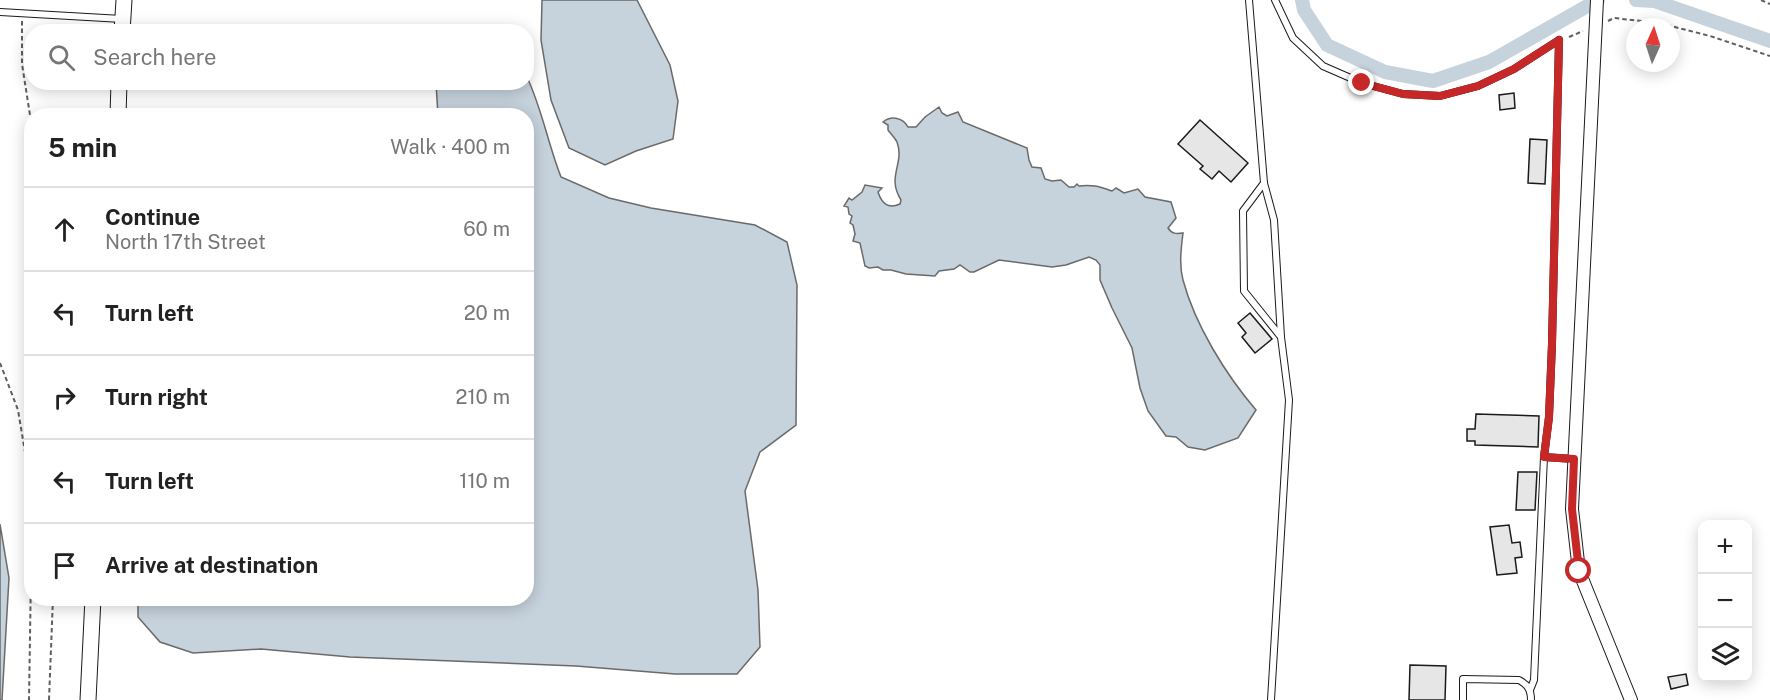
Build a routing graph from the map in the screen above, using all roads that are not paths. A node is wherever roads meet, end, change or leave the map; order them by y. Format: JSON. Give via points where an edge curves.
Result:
{"nodes":[{"id":1,"x":124,"y":0,"type":"edge"},
{"id":2,"x":1248,"y":0,"type":"edge"},
{"id":3,"x":1275,"y":0,"type":"edge"},
{"id":4,"x":1596,"y":5,"type":"edge"},
{"id":5,"x":0,"y":12,"type":"edge"},
{"id":6,"x":113,"y":24,"type":"edge"},
{"id":7,"x":122,"y":24,"type":"edge"},
{"id":8,"x":119,"y":90,"type":"edge"},
{"id":9,"x":118,"y":108,"type":"edge"},
{"id":10,"x":1264,"y":183,"type":"junction"},
{"id":11,"x":1281,"y":337,"type":"junction"},
{"id":12,"x":1544,"y":457,"type":"junction"},
{"id":13,"x":1574,"y":459,"type":"junction"},
{"id":14,"x":93,"y":606,"type":"edge"},
{"id":15,"x":1530,"y":690,"type":"junction"},
{"id":16,"x":88,"y":700,"type":"edge"},
{"id":17,"x":1271,"y":700,"type":"edge"},
{"id":18,"x":1463,"y":700,"type":"edge"},
{"id":19,"x":1531,"y":700,"type":"edge"},
{"id":20,"x":1630,"y":700,"type":"edge"}],
"edges":[{"from":1,"to":7,"type":"street"},
{"from":2,"to":10,"type":"lane"},
{"from":3,"to":12,"type":"lane","via":[[1293,38],[1323,66],[1362,83],[1403,94],[1440,96],[1478,86],[1559,40],[1552,344]]},
{"from":4,"to":13,"type":"street"},
{"from":5,"to":6,"type":"lane"},
{"from":8,"to":9,"type":"street"},
{"from":10,"to":11,"type":"lane","via":[[1274,220]]},
{"from":10,"to":11,"type":"lane","via":[[1243,211],[1244,291]]},
{"from":11,"to":17,"type":"lane","via":[[1289,400]]},
{"from":12,"to":13,"type":"lane"},
{"from":12,"to":15,"type":"lane","via":[[1534,680]]},
{"from":13,"to":20,"type":"street","via":[[1572,509],[1579,571]]},
{"from":14,"to":16,"type":"street"},
{"from":15,"to":18,"type":"lane","via":[[1519,680],[1463,679]]},
{"from":15,"to":19,"type":"lane"}]}
